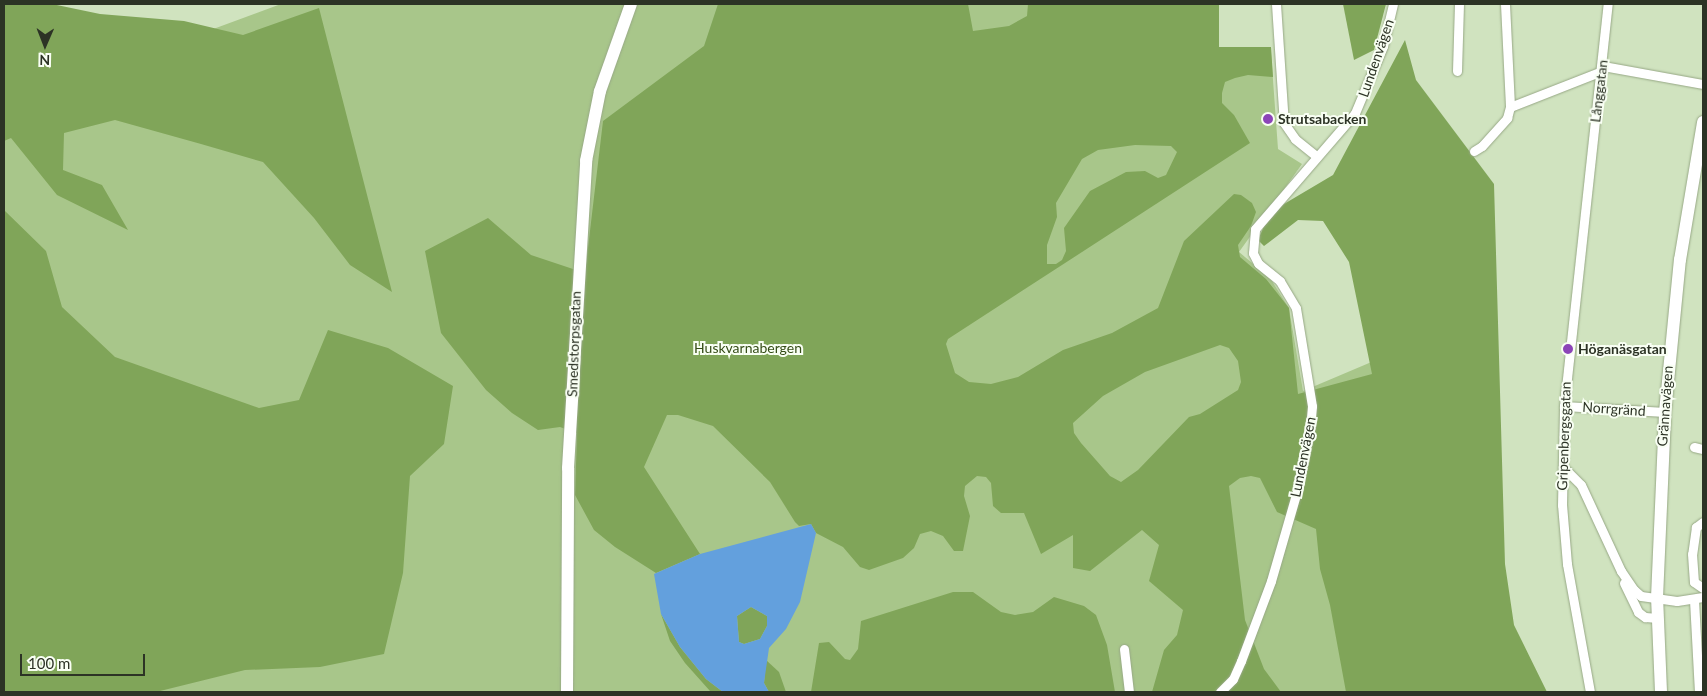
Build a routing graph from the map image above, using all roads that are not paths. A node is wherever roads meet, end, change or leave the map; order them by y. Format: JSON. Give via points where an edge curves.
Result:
{"nodes":[{"id":1,"x":631,"y":4,"type":"edge"},
{"id":2,"x":1276,"y":4,"type":"edge"},
{"id":3,"x":1394,"y":4,"type":"edge"},
{"id":4,"x":1459,"y":4,"type":"edge"},
{"id":5,"x":1505,"y":4,"type":"edge"},
{"id":6,"x":1608,"y":4,"type":"edge"},
{"id":7,"x":1602,"y":68,"type":"junction"},
{"id":8,"x":1457,"y":71,"type":"dead end"},
{"id":9,"x":1703,"y":84,"type":"edge"},
{"id":10,"x":1510,"y":107,"type":"junction"},
{"id":11,"x":1703,"y":122,"type":"edge"},
{"id":12,"x":1474,"y":151,"type":"dead end"},
{"id":13,"x":1318,"y":157,"type":"junction"},
{"id":14,"x":1589,"y":179,"type":"joint"},
{"id":15,"x":1564,"y":406,"type":"junction"},
{"id":16,"x":1665,"y":412,"type":"junction"},
{"id":17,"x":1563,"y":467,"type":"junction"},
{"id":18,"x":1703,"y":522,"type":"edge"},
{"id":19,"x":1620,"y":571,"type":"junction"},
{"id":20,"x":1703,"y":588,"type":"edge"},
{"id":21,"x":1703,"y":597,"type":"edge"},
{"id":22,"x":1657,"y":598,"type":"junction"},
{"id":23,"x":1694,"y":600,"type":"junction"},
{"id":24,"x":1658,"y":618,"type":"junction"},
{"id":25,"x":1124,"y":649,"type":"dead end"},
{"id":26,"x":566,"y":692,"type":"edge"},
{"id":27,"x":1129,"y":692,"type":"edge"},
{"id":28,"x":1220,"y":692,"type":"edge"},
{"id":29,"x":1590,"y":692,"type":"edge"},
{"id":30,"x":1661,"y":692,"type":"edge"},
{"id":31,"x":1698,"y":692,"type":"edge"}],
"edges":[{"from":1,"to":26,"type":"street","name":"Smedstorpsgatan","via":[[592,119],[586,161],[568,468]]},
{"from":2,"to":13,"type":"street","via":[[1284,123],[1295,139]]},
{"from":3,"to":13,"type":"street","name":"Lundenvägen","via":[[1383,46],[1355,113]]},
{"from":4,"to":8,"type":"street"},
{"from":5,"to":10,"type":"street"},
{"from":6,"to":7,"type":"street","name":"Långgatan"},
{"from":7,"to":9,"type":"street"},
{"from":7,"to":10,"type":"street"},
{"from":7,"to":14,"type":"street","name":"Långgatan"},
{"from":10,"to":12,"type":"street","via":[[1507,118]]},
{"from":11,"to":16,"type":"street","name":"Grännavägen","via":[[1680,260]]},
{"from":13,"to":28,"type":"street","name":"Lundenvägen","via":[[1259,221],[1252,243],[1258,263],[1280,281],[1296,308],[1312,406],[1295,500],[1271,582],[1233,679]]},
{"from":14,"to":15,"type":"street","name":"Gripenbergsgatan"},
{"from":15,"to":16,"type":"street","name":"Norrgränd"},
{"from":15,"to":17,"type":"street","name":"Gripenbergsgatan"},
{"from":16,"to":22,"type":"street","name":"Grännavägen"},
{"from":17,"to":19,"type":"street","via":[[1581,485]]},
{"from":17,"to":29,"type":"street","name":"Gripenbergsgatan","via":[[1567,564]]},
{"from":18,"to":20,"type":"street","via":[[1696,527],[1692,554],[1694,582]]},
{"from":19,"to":22,"type":"street","via":[[1642,596]]},
{"from":19,"to":24,"type":"street","via":[[1638,612],[1645,617]]},
{"from":21,"to":23,"type":"street"},
{"from":22,"to":23,"type":"street"},
{"from":22,"to":24,"type":"street","name":"Grännavägen"},
{"from":23,"to":31,"type":"street"},
{"from":24,"to":30,"type":"street","name":"Grännavägen"},
{"from":25,"to":27,"type":"street"}]}
